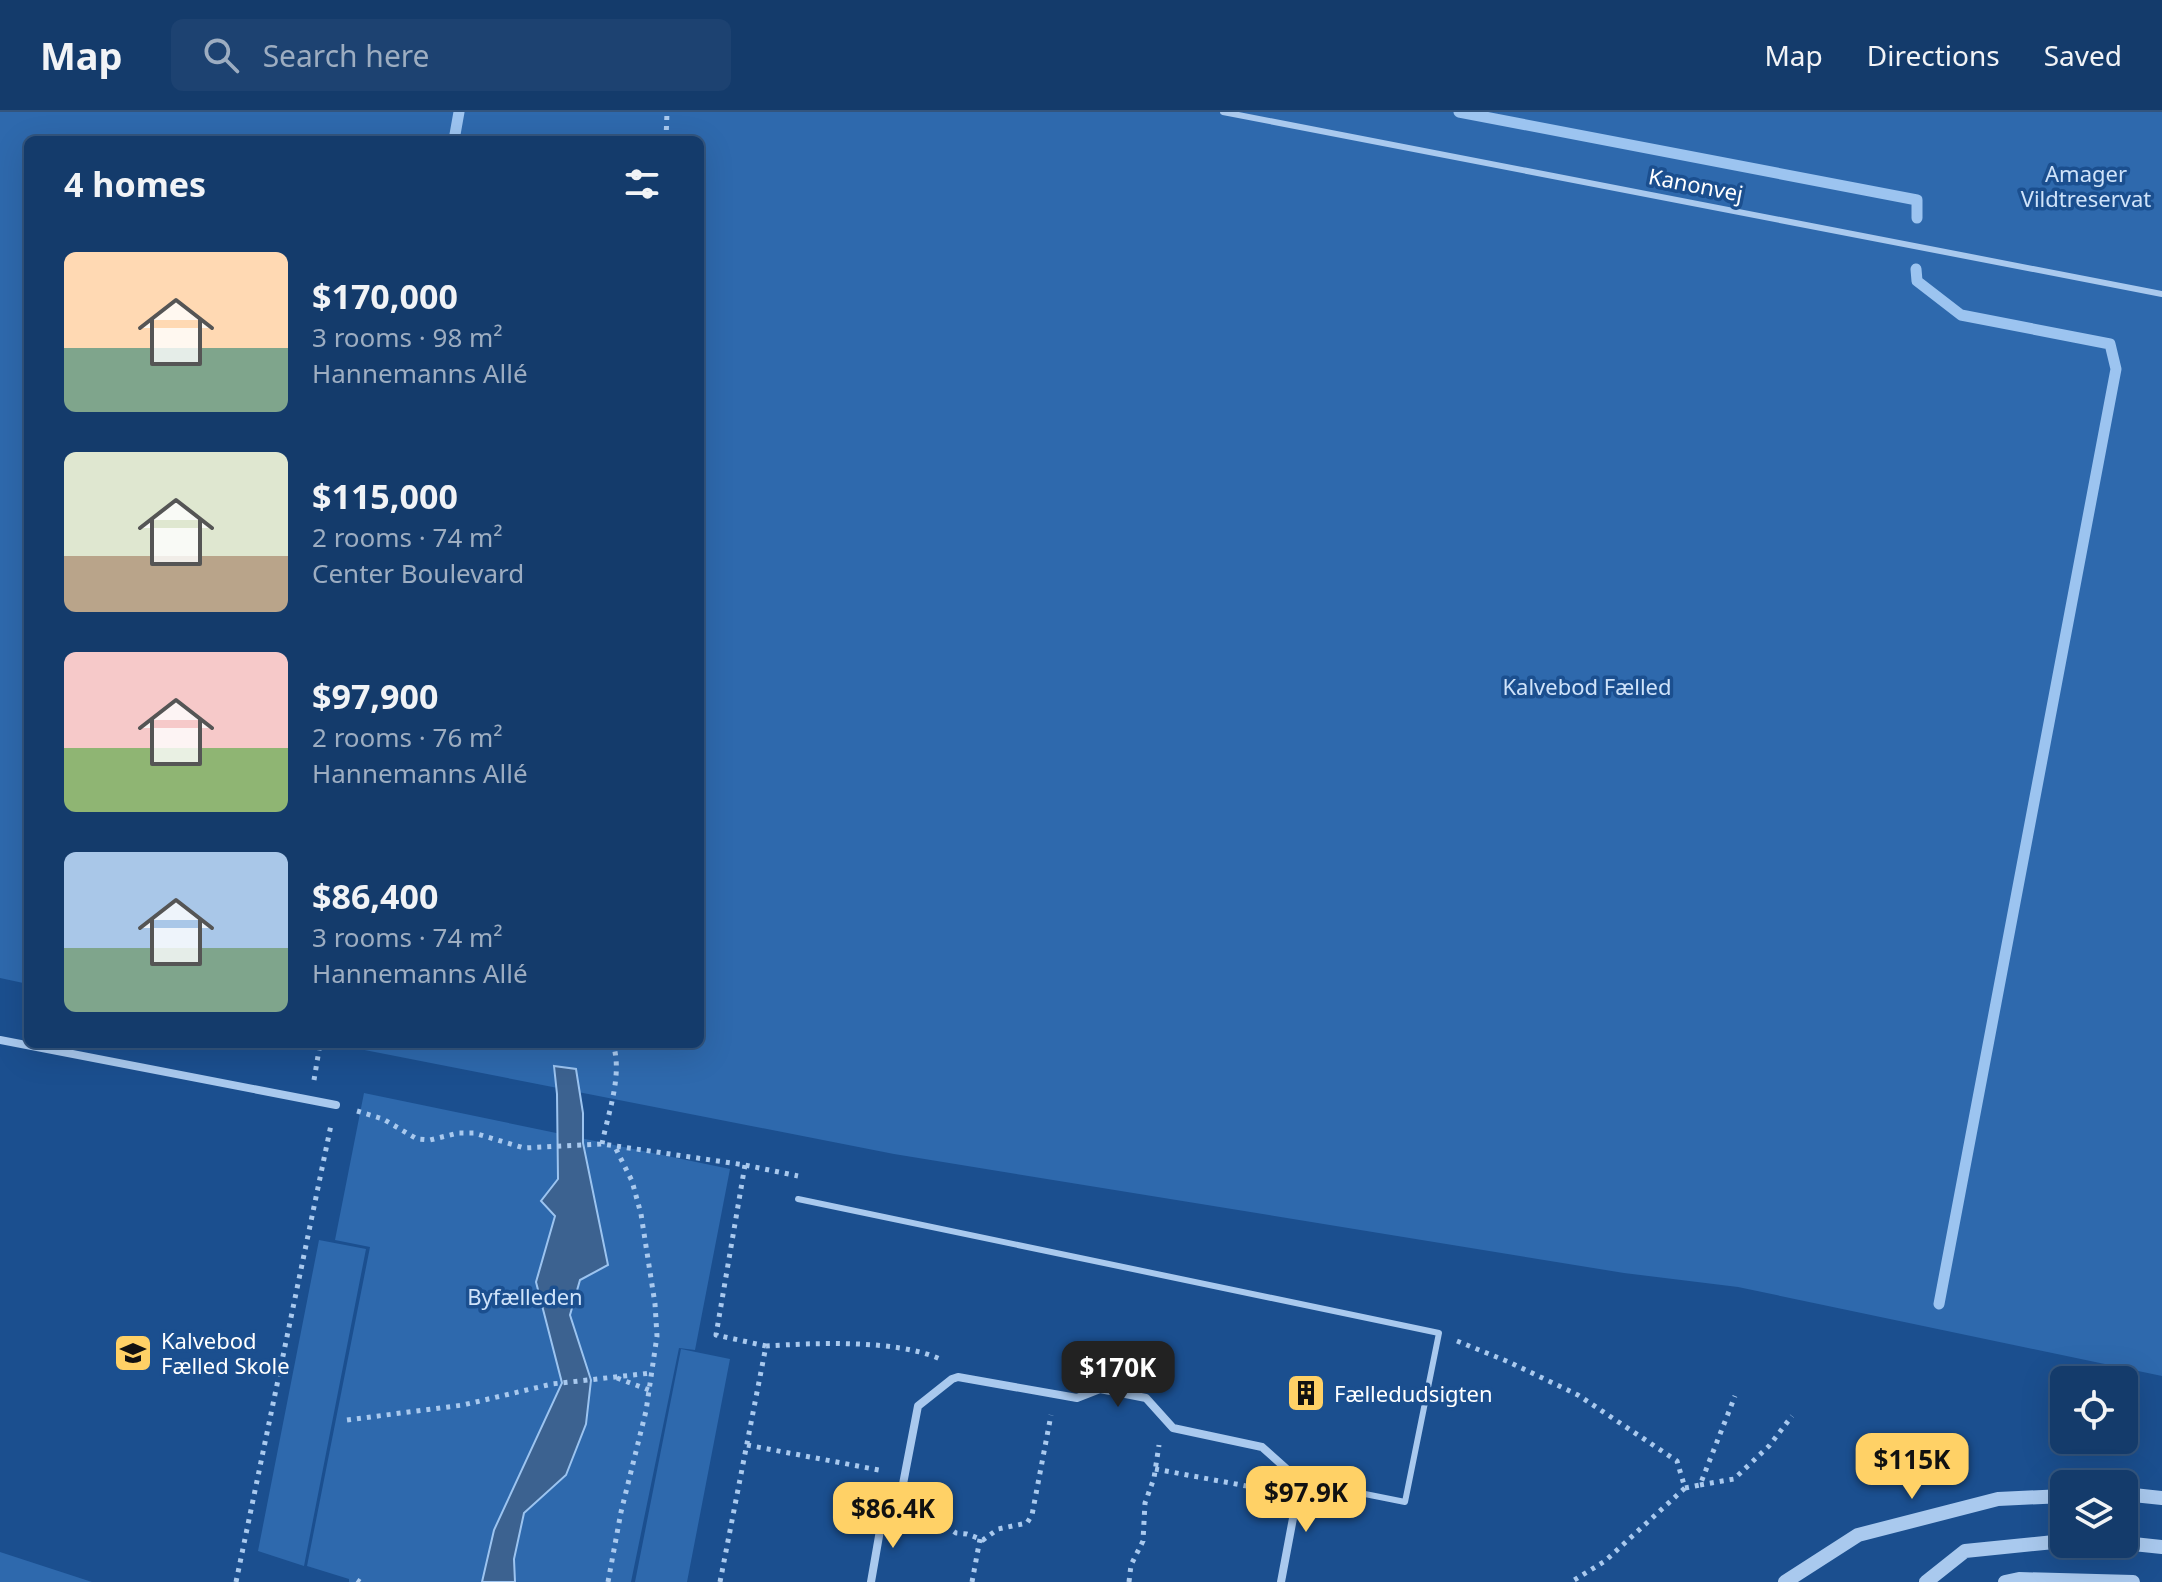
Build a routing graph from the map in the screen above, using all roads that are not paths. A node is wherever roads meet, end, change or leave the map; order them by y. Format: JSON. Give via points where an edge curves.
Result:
{"nodes":[{"id":1,"x":1223,"y":112,"type":"edge"},
{"id":2,"x":2162,"y":294,"type":"edge"},
{"id":3,"x":0,"y":1040,"type":"edge"},
{"id":4,"x":24,"y":1045,"type":"edge"},
{"id":5,"x":41,"y":1048,"type":"edge"},
{"id":6,"x":336,"y":1105,"type":"road end"},
{"id":7,"x":798,"y":1199,"type":"dead end"},
{"id":8,"x":1300,"y":1481,"type":"junction"},
{"id":9,"x":2138,"y":1495,"type":"edge"},
{"id":10,"x":2050,"y":1497,"type":"edge"},
{"id":11,"x":2162,"y":1498,"type":"edge"},
{"id":12,"x":2050,"y":1542,"type":"edge"},
{"id":13,"x":2138,"y":1544,"type":"edge"},
{"id":14,"x":2162,"y":1547,"type":"edge"},
{"id":15,"x":871,"y":1582,"type":"edge"},
{"id":16,"x":1281,"y":1582,"type":"edge"},
{"id":17,"x":1785,"y":1582,"type":"edge"},
{"id":18,"x":1926,"y":1582,"type":"edge"},
{"id":19,"x":2005,"y":1582,"type":"edge"},
{"id":20,"x":2133,"y":1582,"type":"edge"}],
"edges":[{"from":1,"to":2,"type":"lane","name":"Kanonvej"},
{"from":3,"to":4,"type":"street"},
{"from":5,"to":6,"type":"street"},
{"from":7,"to":8,"type":"lane","via":[[1439,1333],[1405,1502]]},
{"from":8,"to":15,"type":"street","via":[[1262,1447],[1175,1429],[1146,1398],[1100,1389],[1077,1398],[956,1377],[918,1406],[902,1488],[883,1513]]},
{"from":8,"to":16,"type":"street"},
{"from":9,"to":11,"type":"street"},
{"from":10,"to":17,"type":"street","via":[[1998,1499],[1858,1535]]},
{"from":12,"to":18,"type":"street","via":[[1965,1551]]},
{"from":13,"to":14,"type":"street"},
{"from":19,"to":20,"type":"street"}]}
